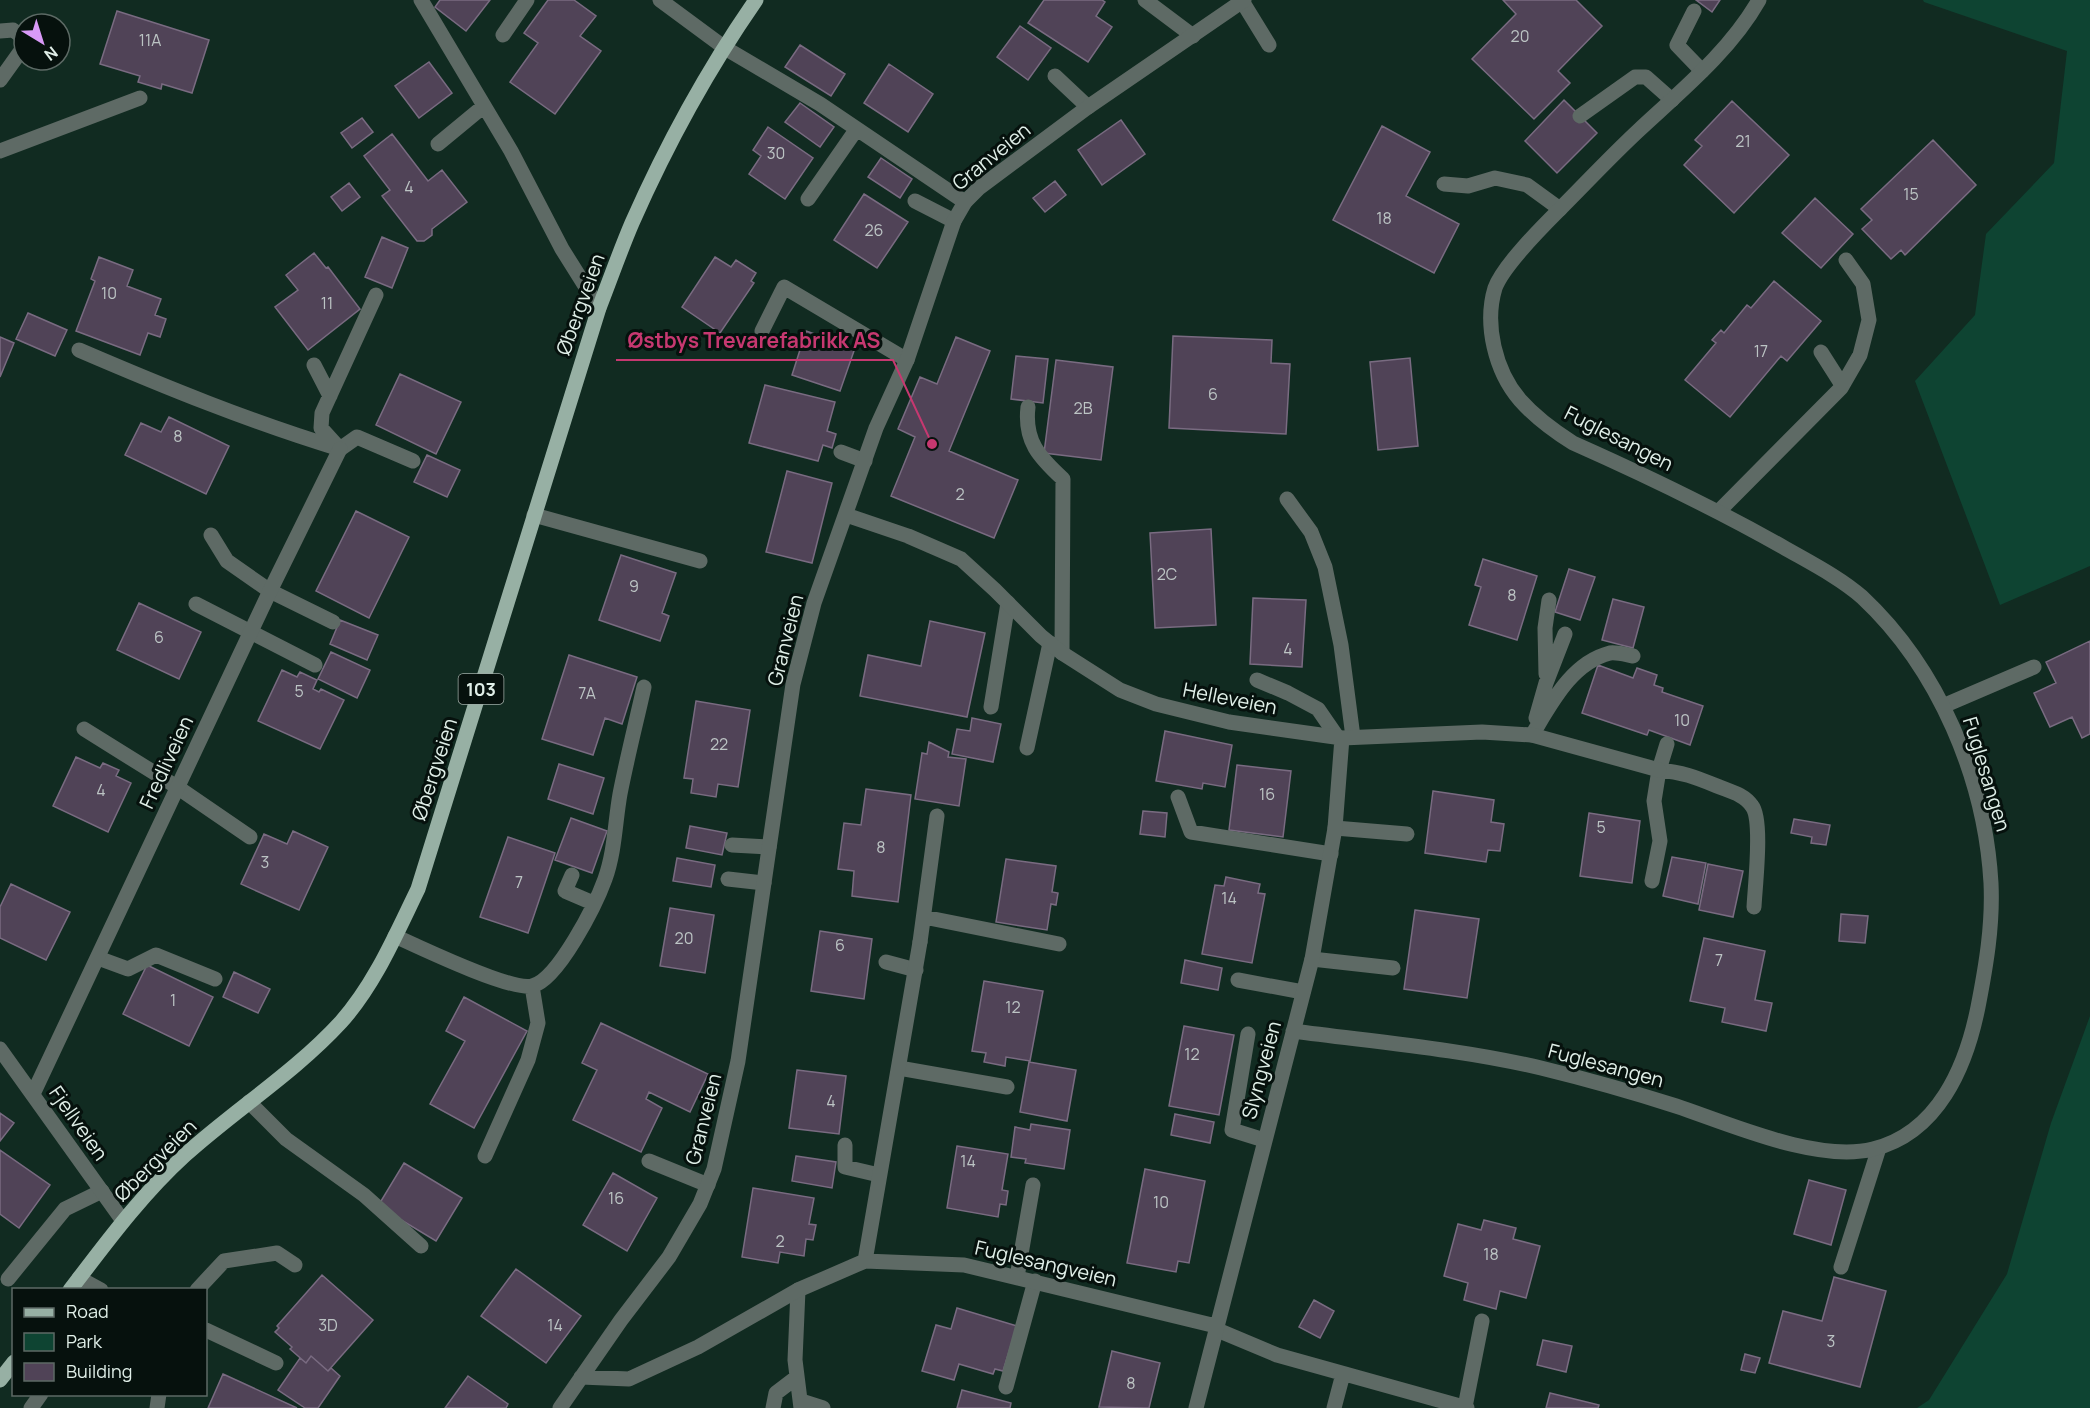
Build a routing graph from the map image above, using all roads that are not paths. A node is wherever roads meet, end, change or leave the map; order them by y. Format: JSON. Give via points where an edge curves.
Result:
{"nodes":[{"id":1,"x":422,"y":0,"type":"edge"},
{"id":2,"x":527,"y":0,"type":"edge"},
{"id":3,"x":660,"y":0,"type":"edge"},
{"id":4,"x":756,"y":0,"type":"edge"},
{"id":5,"x":1145,"y":0,"type":"edge"},
{"id":6,"x":1759,"y":0,"type":"edge"},
{"id":7,"x":1243,"y":1,"type":"edge"},
{"id":8,"x":1694,"y":11,"type":"dead end"},
{"id":9,"x":0,"y":31,"type":"edge"},
{"id":10,"x":503,"y":35,"type":"dead end"},
{"id":11,"x":1192,"y":36,"type":"junction"},
{"id":12,"x":1269,"y":45,"type":"dead end"},
{"id":13,"x":725,"y":48,"type":"junction"},
{"id":14,"x":1702,"y":71,"type":"junction"},
{"id":15,"x":1054,"y":76,"type":"dead end"},
{"id":16,"x":0,"y":80,"type":"edge"},
{"id":17,"x":140,"y":98,"type":"dead end"},
{"id":18,"x":1672,"y":100,"type":"junction"},
{"id":19,"x":484,"y":106,"type":"junction"},
{"id":20,"x":1088,"y":107,"type":"junction"},
{"id":21,"x":1580,"y":116,"type":"dead end"},
{"id":22,"x":856,"y":130,"type":"junction"},
{"id":23,"x":438,"y":144,"type":"dead end"},
{"id":24,"x":0,"y":152,"type":"edge"},
{"id":25,"x":1444,"y":184,"type":"dead end"},
{"id":26,"x":808,"y":199,"type":"dead end"},
{"id":27,"x":915,"y":201,"type":"dead end"},
{"id":28,"x":964,"y":202,"type":"junction"},
{"id":29,"x":1560,"y":209,"type":"junction"},
{"id":30,"x":954,"y":221,"type":"junction"},
{"id":31,"x":1846,"y":260,"type":"dead end"},
{"id":32,"x":376,"y":295,"type":"dead end"},
{"id":33,"x":599,"y":308,"type":"junction"},
{"id":34,"x":762,"y":331,"type":"dead end"},
{"id":35,"x":79,"y":350,"type":"dead end"},
{"id":36,"x":1821,"y":352,"type":"dead end"},
{"id":37,"x":908,"y":360,"type":"junction"},
{"id":38,"x":314,"y":364,"type":"dead end"},
{"id":39,"x":1842,"y":385,"type":"junction"},
{"id":40,"x":330,"y":396,"type":"junction"},
{"id":41,"x":1028,"y":407,"type":"dead end"},
{"id":42,"x":340,"y":449,"type":"junction"},
{"id":43,"x":841,"y":452,"type":"dead end"},
{"id":44,"x":414,"y":460,"type":"dead end"},
{"id":45,"x":865,"y":461,"type":"junction"},
{"id":46,"x":1287,"y":499,"type":"dead end"},
{"id":47,"x":1719,"y":511,"type":"junction"},
{"id":48,"x":534,"y":515,"type":"junction"},
{"id":49,"x":846,"y":515,"type":"junction"},
{"id":50,"x":211,"y":535,"type":"dead end"},
{"id":51,"x":700,"y":561,"type":"dead end"},
{"id":52,"x":270,"y":591,"type":"junction"},
{"id":53,"x":1549,"y":600,"type":"dead end"},
{"id":54,"x":1008,"y":603,"type":"junction"},
{"id":55,"x":196,"y":604,"type":"dead end"},
{"id":56,"x":333,"y":622,"type":"dead end"},
{"id":57,"x":250,"y":633,"type":"junction"},
{"id":58,"x":1565,"y":634,"type":"dead end"},
{"id":59,"x":1056,"y":648,"type":"junction"},
{"id":60,"x":1633,"y":656,"type":"dead end"},
{"id":61,"x":315,"y":665,"type":"dead end"},
{"id":62,"x":2034,"y":667,"type":"dead end"},
{"id":63,"x":1257,"y":680,"type":"dead end"},
{"id":64,"x":1546,"y":683,"type":"junction"},
{"id":65,"x":644,"y":687,"type":"dead end"},
{"id":66,"x":1943,"y":706,"type":"junction"},
{"id":67,"x":991,"y":707,"type":"dead end"},
{"id":68,"x":84,"y":729,"type":"dead end"},
{"id":69,"x":1532,"y":735,"type":"junction"},
{"id":70,"x":1345,"y":738,"type":"junction"},
{"id":71,"x":1667,"y":744,"type":"dead end"},
{"id":72,"x":1028,"y":748,"type":"dead end"},
{"id":73,"x":1659,"y":770,"type":"junction"},
{"id":74,"x":177,"y":787,"type":"junction"},
{"id":75,"x":1178,"y":797,"type":"dead end"},
{"id":76,"x":937,"y":816,"type":"dead end"},
{"id":77,"x":1335,"y":828,"type":"junction"},
{"id":78,"x":1407,"y":834,"type":"dead end"},
{"id":79,"x":249,"y":837,"type":"dead end"},
{"id":80,"x":732,"y":845,"type":"dead end"},
{"id":81,"x":769,"y":847,"type":"junction"},
{"id":82,"x":1331,"y":854,"type":"junction"},
{"id":83,"x":572,"y":874,"type":"dead end"},
{"id":84,"x":728,"y":879,"type":"dead end"},
{"id":85,"x":1652,"y":881,"type":"dead end"},
{"id":86,"x":764,"y":883,"type":"junction"},
{"id":87,"x":593,"y":903,"type":"junction"},
{"id":88,"x":1754,"y":907,"type":"dead end"},
{"id":89,"x":924,"y":917,"type":"junction"},
{"id":90,"x":395,"y":936,"type":"junction"},
{"id":91,"x":1059,"y":944,"type":"dead end"},
{"id":92,"x":98,"y":958,"type":"junction"},
{"id":93,"x":1312,"y":959,"type":"junction"},
{"id":94,"x":886,"y":962,"type":"dead end"},
{"id":95,"x":1393,"y":968,"type":"dead end"},
{"id":96,"x":916,"y":970,"type":"junction"},
{"id":97,"x":215,"y":979,"type":"dead end"},
{"id":98,"x":1238,"y":980,"type":"dead end"},
{"id":99,"x":532,"y":986,"type":"junction"},
{"id":100,"x":1303,"y":992,"type":"junction"},
{"id":101,"x":1293,"y":1031,"type":"junction"},
{"id":102,"x":1248,"y":1034,"type":"dead end"},
{"id":103,"x":1,"y":1051,"type":"edge"},
{"id":104,"x":898,"y":1068,"type":"junction"},
{"id":105,"x":1007,"y":1087,"type":"dead end"},
{"id":106,"x":33,"y":1094,"type":"junction"},
{"id":107,"x":249,"y":1102,"type":"junction"},
{"id":108,"x":1264,"y":1140,"type":"junction"},
{"id":109,"x":845,"y":1145,"type":"dead end"},
{"id":110,"x":1879,"y":1148,"type":"junction"},
{"id":111,"x":485,"y":1156,"type":"dead end"},
{"id":112,"x":649,"y":1161,"type":"dead end"},
{"id":113,"x":879,"y":1175,"type":"junction"},
{"id":114,"x":708,"y":1185,"type":"junction"},
{"id":115,"x":1033,"y":1185,"type":"dead end"},
{"id":116,"x":102,"y":1191,"type":"junction"},
{"id":117,"x":123,"y":1221,"type":"junction"},
{"id":118,"x":421,"y":1246,"type":"dead end"},
{"id":119,"x":865,"y":1261,"type":"junction"},
{"id":120,"x":295,"y":1265,"type":"dead end"},
{"id":121,"x":1841,"y":1267,"type":"dead end"},
{"id":122,"x":1017,"y":1277,"type":"junction"},
{"id":123,"x":8,"y":1279,"type":"dead end"},
{"id":124,"x":1035,"y":1281,"type":"junction"},
{"id":125,"x":74,"y":1284,"type":"edge"},
{"id":126,"x":92,"y":1288,"type":"edge"},
{"id":127,"x":199,"y":1288,"type":"edge"},
{"id":128,"x":798,"y":1290,"type":"junction"},
{"id":129,"x":1482,"y":1321,"type":"dead end"},
{"id":130,"x":1215,"y":1327,"type":"junction"},
{"id":131,"x":207,"y":1330,"type":"edge"},
{"id":132,"x":276,"y":1363,"type":"dead end"},
{"id":133,"x":1343,"y":1374,"type":"junction"},
{"id":134,"x":580,"y":1377,"type":"junction"},
{"id":135,"x":797,"y":1377,"type":"junction"},
{"id":136,"x":1006,"y":1388,"type":"dead end"},
{"id":137,"x":40,"y":1396,"type":"edge"},
{"id":138,"x":801,"y":1405,"type":"edge"},
{"id":139,"x":31,"y":1408,"type":"edge"},
{"id":140,"x":560,"y":1408,"type":"edge"},
{"id":141,"x":773,"y":1408,"type":"edge"},
{"id":142,"x":823,"y":1408,"type":"edge"},
{"id":143,"x":1196,"y":1408,"type":"edge"},
{"id":144,"x":1334,"y":1408,"type":"edge"},
{"id":145,"x":1466,"y":1408,"type":"edge"}],
"edges":[{"from":1,"to":19,"type":"street"},
{"from":2,"to":10,"type":"street"},
{"from":3,"to":13,"type":"street"},
{"from":4,"to":13,"type":"main road","name":"Øbergveien","number":"103"},
{"from":5,"to":11,"type":"street"},
{"from":6,"to":14,"type":"street","name":"Fuglesangen"},
{"from":7,"to":11,"type":"street","name":"Granveien"},
{"from":7,"to":12,"type":"street"},
{"from":8,"to":14,"type":"street","via":[[1677,45]]},
{"from":9,"to":16,"type":"street","via":[[13,30],[24,38],[23,48]]},
{"from":11,"to":20,"type":"street","name":"Granveien"},
{"from":13,"to":22,"type":"street"},
{"from":13,"to":33,"type":"main road","name":"Øbergveien","number":"103","via":[[665,154]]},
{"from":14,"to":18,"type":"street","name":"Fuglesangen"},
{"from":15,"to":20,"type":"street"},
{"from":17,"to":24,"type":"street"},
{"from":18,"to":21,"type":"street","via":[[1646,77],[1635,77]]},
{"from":18,"to":29,"type":"street","name":"Fuglesangen"},
{"from":19,"to":23,"type":"street"},
{"from":19,"to":33,"type":"street"},
{"from":20,"to":28,"type":"street","name":"Granveien"},
{"from":22,"to":26,"type":"street"},
{"from":22,"to":28,"type":"street"},
{"from":25,"to":29,"type":"street","via":[[1468,186],[1495,178],[1527,185]]},
{"from":27,"to":30,"type":"street"},
{"from":28,"to":30,"type":"street","name":"Granveien"},
{"from":29,"to":47,"type":"street","name":"Fuglesangen","via":[[1515,257],[1496,286],[1490,312],[1493,338],[1508,381],[1520,399],[1573,443]]},
{"from":30,"to":37,"type":"street","name":"Granveien"},
{"from":31,"to":39,"type":"street","via":[[1863,284],[1869,320],[1860,355]]},
{"from":32,"to":40,"type":"street"},
{"from":33,"to":48,"type":"main road","name":"Øbergveien","number":"103"},
{"from":34,"to":37,"type":"street","via":[[783,287]]},
{"from":35,"to":42,"type":"street","via":[[178,393]]},
{"from":36,"to":39,"type":"street"},
{"from":37,"to":45,"type":"street","name":"Granveien"},
{"from":38,"to":40,"type":"street"},
{"from":39,"to":47,"type":"street"},
{"from":40,"to":42,"type":"street","via":[[322,413],[321,428]]},
{"from":41,"to":59,"type":"street","via":[[1026,424],[1034,448],[1063,479]]},
{"from":42,"to":44,"type":"street","via":[[357,437]]},
{"from":42,"to":52,"type":"street","name":"Fredliveien"},
{"from":43,"to":45,"type":"street"},
{"from":45,"to":49,"type":"street","name":"Granveien"},
{"from":46,"to":70,"type":"street","name":"Slyngveien","via":[[1311,532],[1324,567],[1341,645]]},
{"from":47,"to":66,"type":"street","name":"Fuglesangen","via":[[1860,595],[1917,662]]},
{"from":48,"to":51,"type":"street"},
{"from":48,"to":90,"type":"main road","name":"Øbergveien","number":"103","via":[[418,889]]},
{"from":49,"to":54,"type":"street","name":"Helleveien","via":[[961,559]]},
{"from":49,"to":81,"type":"street","name":"Granveien","via":[[814,603],[793,684]]},
{"from":50,"to":52,"type":"street","via":[[228,561]]},
{"from":52,"to":56,"type":"street"},
{"from":52,"to":57,"type":"street","name":"Fredliveien"},
{"from":53,"to":64,"type":"street"},
{"from":54,"to":59,"type":"street","name":"Helleveien"},
{"from":54,"to":67,"type":"street"},
{"from":55,"to":57,"type":"street"},
{"from":57,"to":61,"type":"street"},
{"from":57,"to":74,"type":"street","name":"Fredliveien"},
{"from":58,"to":64,"type":"street"},
{"from":59,"to":70,"type":"street","name":"Helleveien","via":[[1120,690],[1156,704],[1229,722]]},
{"from":59,"to":72,"type":"street"},
{"from":60,"to":69,"type":"street","via":[[1612,653],[1575,673]]},
{"from":62,"to":66,"type":"street"},
{"from":63,"to":70,"type":"street","via":[[1318,709]]},
{"from":64,"to":69,"type":"street"},
{"from":65,"to":87,"type":"street","via":[[620,796],[617,833],[605,879]]},
{"from":66,"to":110,"type":"street","name":"Fuglesangen","via":[[1960,746],[1987,838],[1990,935],[1977,1013],[1961,1065],[1937,1108],[1920,1126]]},
{"from":68,"to":74,"type":"street"},
{"from":69,"to":70,"type":"street","name":"Helleveien","via":[[1482,732]]},
{"from":69,"to":73,"type":"street","name":"Helleveien"},
{"from":70,"to":77,"type":"street","name":"Slyngveien"},
{"from":71,"to":73,"type":"street"},
{"from":73,"to":85,"type":"street","via":[[1654,801],[1660,841]]},
{"from":73,"to":88,"type":"street","name":"Helleveien","via":[[1693,776],[1741,795],[1754,807],[1758,830]]},
{"from":74,"to":79,"type":"street"},
{"from":74,"to":92,"type":"street","name":"Fredliveien"},
{"from":75,"to":82,"type":"street","via":[[1191,832]]},
{"from":76,"to":89,"type":"street"},
{"from":77,"to":78,"type":"street"},
{"from":77,"to":82,"type":"street","name":"Slyngveien"},
{"from":80,"to":81,"type":"street"},
{"from":81,"to":86,"type":"street","name":"Granveien"},
{"from":82,"to":93,"type":"street","name":"Slyngveien"},
{"from":83,"to":87,"type":"street","via":[[565,891]]},
{"from":84,"to":86,"type":"street"},
{"from":86,"to":114,"type":"street","name":"Granveien","via":[[738,1061]]},
{"from":87,"to":99,"type":"street","via":[[554,971]]},
{"from":89,"to":91,"type":"street"},
{"from":89,"to":96,"type":"street"},
{"from":90,"to":99,"type":"street","via":[[510,984]]},
{"from":90,"to":107,"type":"main road","name":"Øbergveien","number":"103","via":[[370,982],[342,1020],[310,1053]]},
{"from":92,"to":97,"type":"street","via":[[128,969],[156,956]]},
{"from":92,"to":106,"type":"street","name":"Fredliveien"},
{"from":93,"to":95,"type":"street"},
{"from":93,"to":100,"type":"street","name":"Slyngveien"},
{"from":94,"to":96,"type":"street"},
{"from":96,"to":104,"type":"street"},
{"from":98,"to":100,"type":"street"},
{"from":99,"to":111,"type":"street","via":[[538,1023],[528,1060]]},
{"from":100,"to":101,"type":"street","name":"Slyngveien"},
{"from":101,"to":108,"type":"street","name":"Slyngveien"},
{"from":101,"to":110,"type":"street","name":"Fuglesangen","via":[[1538,1067],[1807,1147],[1844,1152]]},
{"from":102,"to":108,"type":"street","via":[[1232,1130]]},
{"from":103,"to":106,"type":"street","name":"Fjellveien"},
{"from":104,"to":105,"type":"street"},
{"from":104,"to":113,"type":"street"},
{"from":106,"to":116,"type":"street","name":"Fjellveien"},
{"from":107,"to":117,"type":"main road","name":"Øbergveien","number":"103","via":[[185,1155]]},
{"from":107,"to":118,"type":"street","via":[[286,1139],[364,1195]]},
{"from":108,"to":130,"type":"street","name":"Slyngveien"},
{"from":109,"to":113,"type":"street","via":[[845,1167]]},
{"from":110,"to":121,"type":"street"},
{"from":112,"to":114,"type":"street"},
{"from":113,"to":119,"type":"street"},
{"from":114,"to":134,"type":"street","name":"Granveien","via":[[669,1257]]},
{"from":115,"to":122,"type":"street"},
{"from":116,"to":117,"type":"street","name":"Fjellveien"},
{"from":116,"to":123,"type":"street","via":[[65,1209]]},
{"from":117,"to":125,"type":"main road","name":"Øbergveien","number":"103"},
{"from":119,"to":122,"type":"street","name":"Fuglesangveien","via":[[964,1265]]},
{"from":119,"to":128,"type":"street","name":"Fuglesangveien"},
{"from":120,"to":127,"type":"street","via":[[277,1252],[224,1261]]},
{"from":122,"to":124,"type":"street","name":"Fuglesangveien"},
{"from":124,"to":130,"type":"street","name":"Fuglesangveien"},
{"from":124,"to":136,"type":"street"},
{"from":125,"to":126,"type":"street"},
{"from":128,"to":134,"type":"street","name":"Fuglesangveien","via":[[698,1347],[629,1379]]},
{"from":128,"to":135,"type":"street"},
{"from":129,"to":145,"type":"street"},
{"from":130,"to":133,"type":"street","name":"Fuglesangveien","via":[[1277,1355]]},
{"from":130,"to":143,"type":"street","name":"Slyngveien"},
{"from":131,"to":132,"type":"street"},
{"from":133,"to":144,"type":"street"},
{"from":133,"to":145,"type":"street","name":"Fuglesangveien"},
{"from":134,"to":140,"type":"street","name":"Granveien"},
{"from":135,"to":138,"type":"street"},
{"from":135,"to":141,"type":"street","via":[[776,1393]]},
{"from":137,"to":139,"type":"street"},
{"from":138,"to":142,"type":"street"}]}
